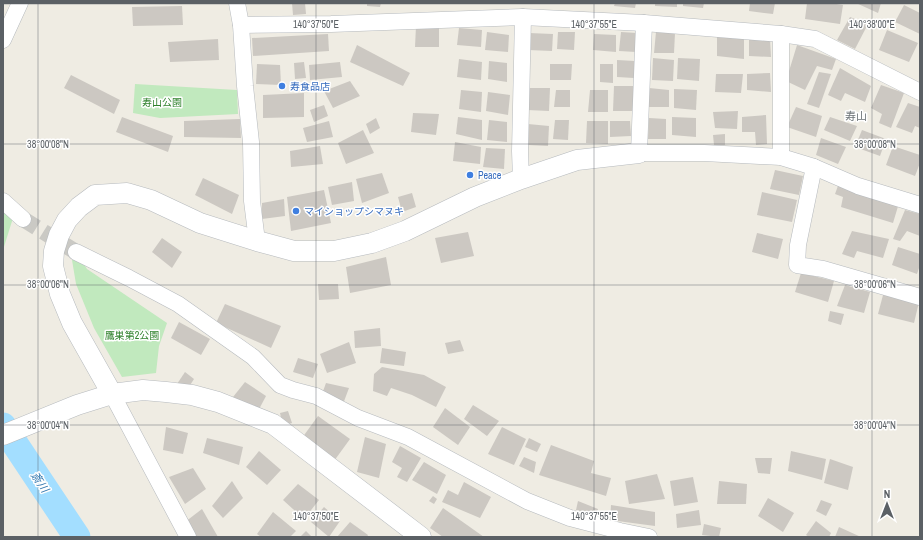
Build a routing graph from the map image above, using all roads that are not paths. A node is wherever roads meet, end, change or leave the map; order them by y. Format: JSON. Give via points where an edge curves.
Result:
{"nodes":[{"id":1,"x":20,"y":3,"type":"edge"},
{"id":2,"x":237,"y":3,"type":"edge"},
{"id":3,"x":523,"y":17,"type":"junction"},
{"id":4,"x":644,"y":23,"type":"junction"},
{"id":5,"x":241,"y":25,"type":"junction"},
{"id":6,"x":781,"y":34,"type":"junction"},
{"id":7,"x":3,"y":40,"type":"edge"},
{"id":8,"x":920,"y":92,"type":"edge"},
{"id":9,"x":640,"y":153,"type":"junction"},
{"id":10,"x":781,"y":157,"type":"junction"},
{"id":11,"x":814,"y":167,"type":"junction"},
{"id":12,"x":521,"y":179,"type":"junction"},
{"id":13,"x":3,"y":201,"type":"edge"},
{"id":14,"x":920,"y":205,"type":"edge"},
{"id":15,"x":23,"y":219,"type":"tunnel mouth"},
{"id":16,"x":257,"y":241,"type":"junction"},
{"id":17,"x":76,"y":252,"type":"tunnel mouth"},
{"id":18,"x":920,"y":297,"type":"edge"},
{"id":19,"x":112,"y":394,"type":"junction"},
{"id":20,"x":3,"y":435,"type":"edge"},
{"id":21,"x":620,"y":534,"type":"edge"},
{"id":22,"x":188,"y":537,"type":"edge"},
{"id":23,"x":420,"y":537,"type":"edge"},
{"id":24,"x":649,"y":537,"type":"edge"}],
"edges":[{"from":1,"to":7,"type":"street"},
{"from":2,"to":5,"type":"street"},
{"from":3,"to":4,"type":"street"},
{"from":3,"to":5,"type":"street"},
{"from":3,"to":12,"type":"street"},
{"from":4,"to":6,"type":"street"},
{"from":4,"to":9,"type":"street"},
{"from":5,"to":16,"type":"street","via":[[251,142],[252,201]]},
{"from":6,"to":8,"type":"street","via":[[815,39]]},
{"from":6,"to":10,"type":"street"},
{"from":9,"to":10,"type":"street"},
{"from":9,"to":12,"type":"street","via":[[577,160]]},
{"from":10,"to":11,"type":"street"},
{"from":11,"to":14,"type":"street","via":[[858,186]]},
{"from":11,"to":18,"type":"street","via":[[798,245],[797,265],[823,269]]},
{"from":12,"to":16,"type":"street","via":[[372,243],[334,251],[294,251]]},
{"from":13,"to":15,"type":"street"},
{"from":16,"to":19,"type":"street","via":[[127,193],[95,195],[79,207],[67,220],[59,235],[53,266],[60,294],[72,323]]},
{"from":17,"to":21,"type":"street","via":[[178,304],[253,357],[280,385],[316,396],[358,418],[408,437],[527,501]]},
{"from":19,"to":20,"type":"street","via":[[77,405]]},
{"from":19,"to":22,"type":"street"},
{"from":19,"to":23,"type":"street","via":[[143,390],[192,395],[218,402],[273,424]]},
{"from":21,"to":24,"type":"street"}]}
